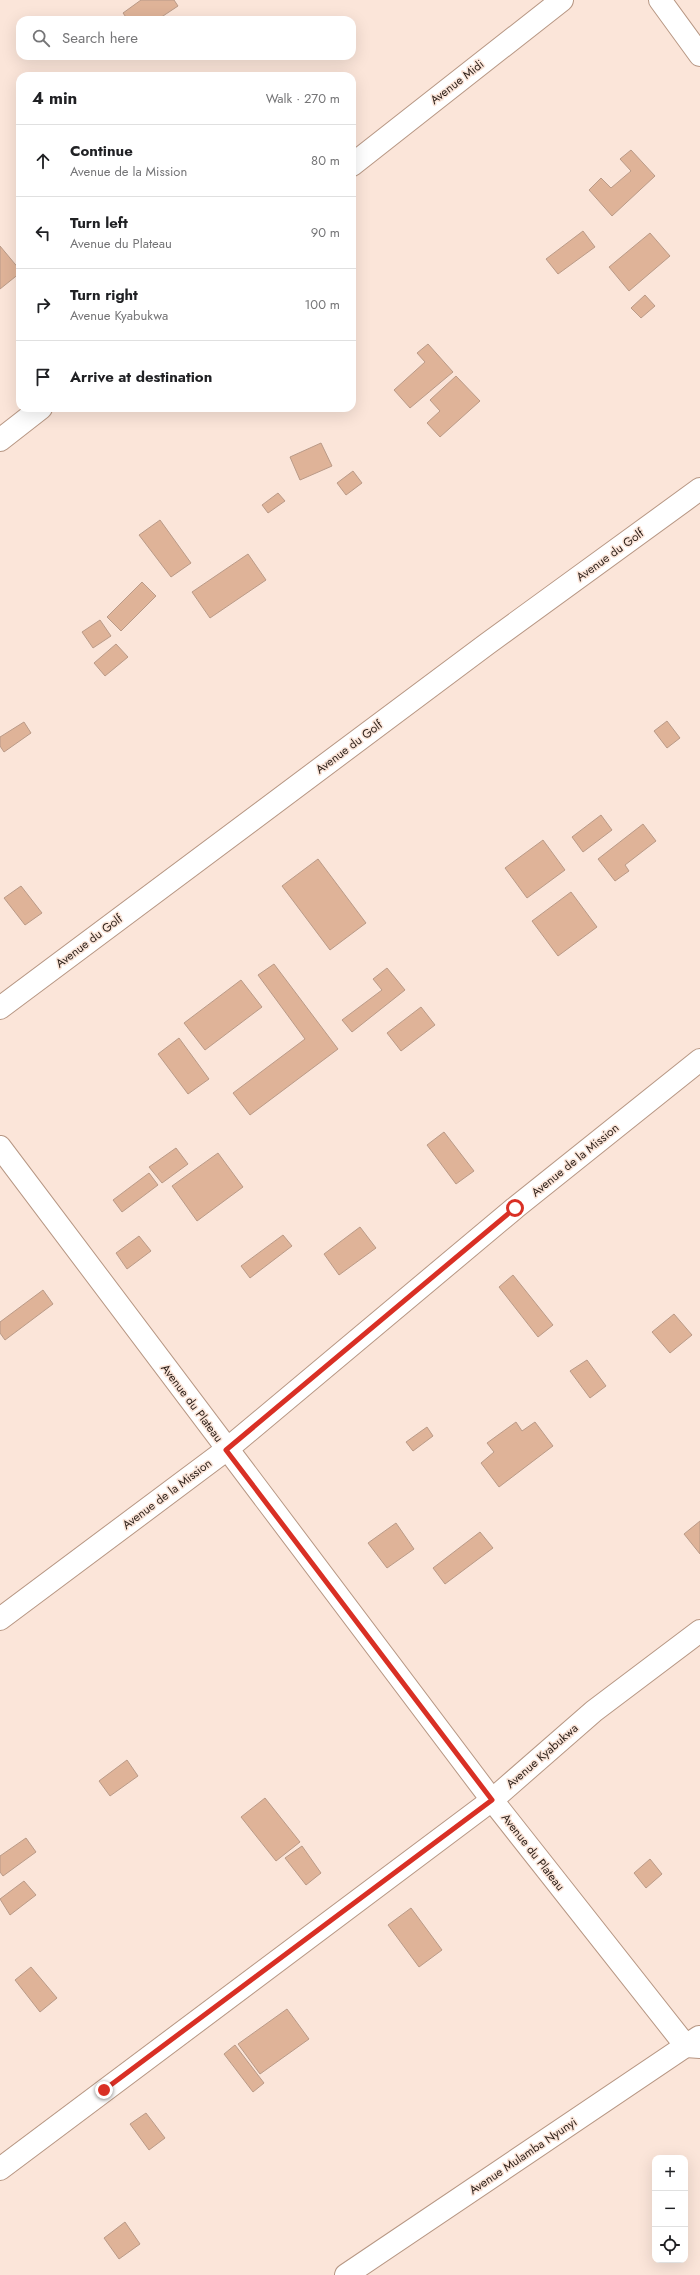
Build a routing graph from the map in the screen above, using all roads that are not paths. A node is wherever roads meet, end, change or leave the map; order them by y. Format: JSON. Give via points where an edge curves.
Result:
{"nodes":[{"id":1,"x":562,"y":0,"type":"edge"},
{"id":2,"x":660,"y":0,"type":"edge"},
{"id":3,"x":700,"y":54,"type":"edge"},
{"id":4,"x":356,"y":162,"type":"edge"},
{"id":5,"x":37,"y":412,"type":"edge"},
{"id":6,"x":0,"y":440,"type":"edge"},
{"id":7,"x":700,"y":489,"type":"edge"},
{"id":8,"x":0,"y":1008,"type":"edge"},
{"id":9,"x":700,"y":1060,"type":"edge"},
{"id":10,"x":0,"y":1147,"type":"edge"},
{"id":11,"x":226,"y":1450,"type":"junction"},
{"id":12,"x":0,"y":1619,"type":"edge"},
{"id":13,"x":700,"y":1631,"type":"edge"},
{"id":14,"x":492,"y":1800,"type":"junction"},
{"id":15,"x":695,"y":2043,"type":"edge"},
{"id":16,"x":0,"y":2169,"type":"edge"},
{"id":17,"x":346,"y":2275,"type":"edge"}],
"edges":[{"from":1,"to":4,"type":"street","name":"Avenue Midi"},
{"from":2,"to":3,"type":"street"},
{"from":5,"to":6,"type":"street"},
{"from":7,"to":8,"type":"street","name":"Avenue du Golf"},
{"from":9,"to":11,"type":"street","name":"Avenue de la Mission","via":[[515,1208]]},
{"from":10,"to":11,"type":"street","name":"Avenue du Plateau"},
{"from":11,"to":12,"type":"street","name":"Avenue de la Mission"},
{"from":11,"to":14,"type":"street","name":"Avenue du Plateau"},
{"from":13,"to":14,"type":"street","name":"Avenue Kyabukwa","via":[[594,1711]]},
{"from":14,"to":15,"type":"street","name":"Avenue du Plateau"},
{"from":14,"to":16,"type":"street","name":"Avenue Kyabukwa"},
{"from":15,"to":17,"type":"street","name":"Avenue Mulamba Nyunyi"}]}
